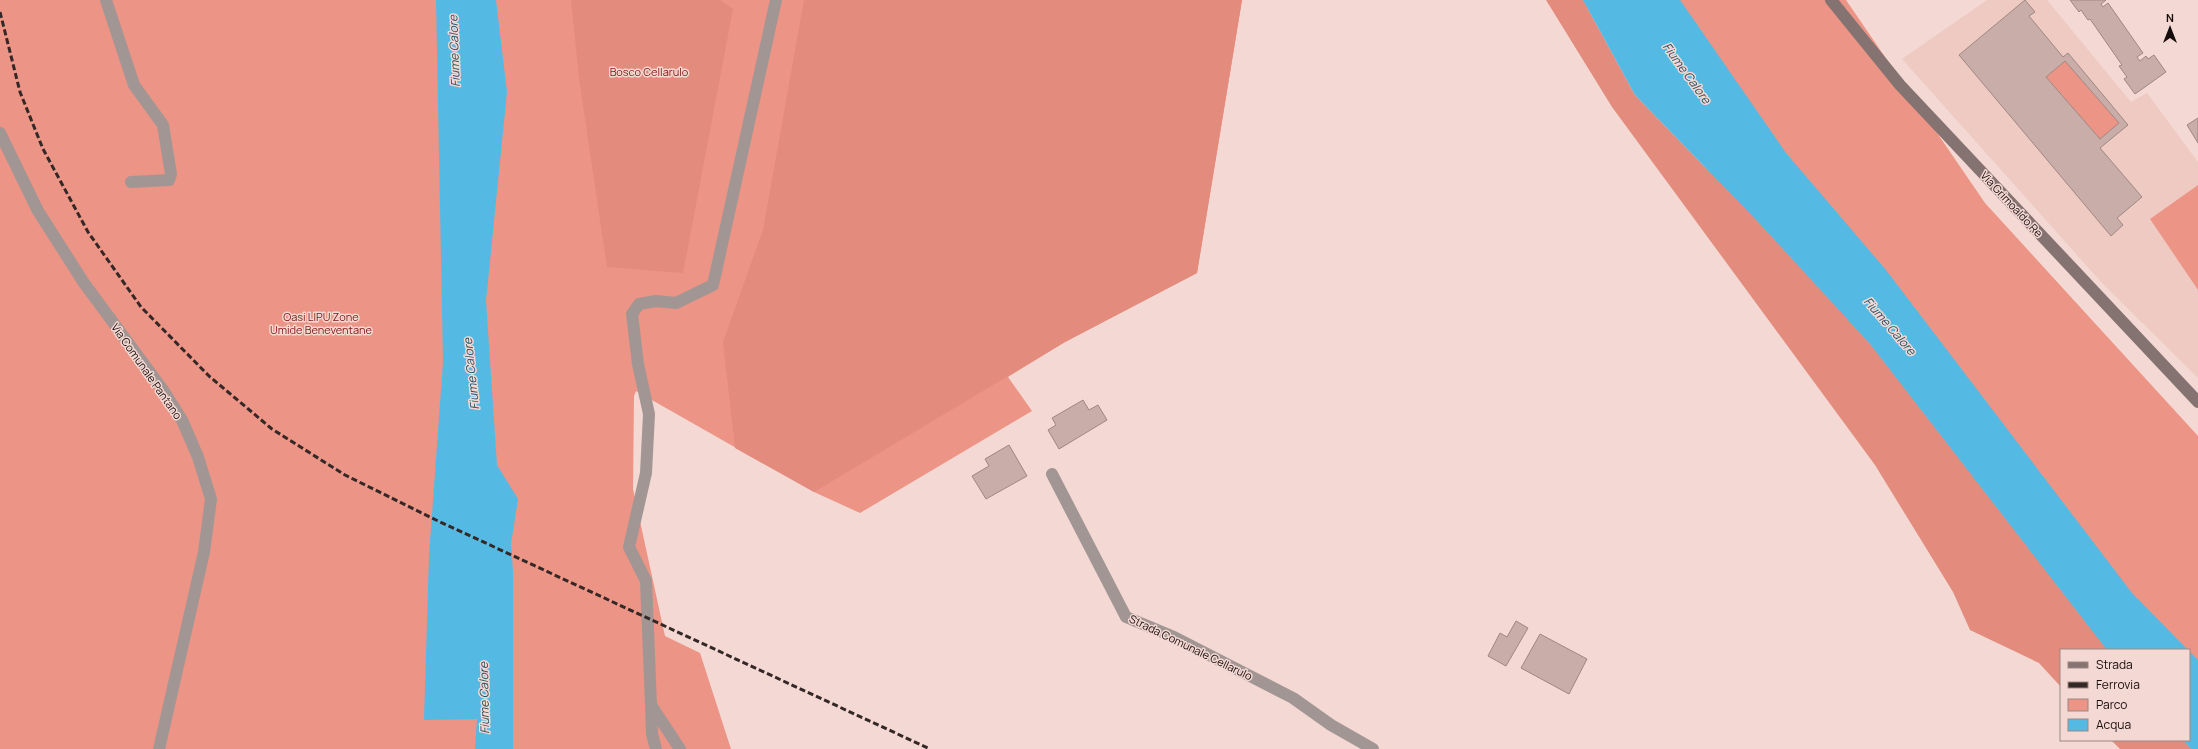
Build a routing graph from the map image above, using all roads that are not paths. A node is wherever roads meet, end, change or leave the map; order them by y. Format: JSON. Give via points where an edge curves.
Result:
{"nodes":[{"id":1,"x":106,"y":0,"type":"edge"},
{"id":2,"x":776,"y":0,"type":"edge"},
{"id":3,"x":1831,"y":0,"type":"edge"},
{"id":4,"x":0,"y":133,"type":"edge"},
{"id":5,"x":131,"y":182,"type":"dead end"},
{"id":6,"x":2198,"y":402,"type":"edge"},
{"id":7,"x":1052,"y":474,"type":"dead end"},
{"id":8,"x":651,"y":705,"type":"junction"},
{"id":9,"x":159,"y":749,"type":"edge"},
{"id":10,"x":656,"y":749,"type":"edge"},
{"id":11,"x":680,"y":749,"type":"edge"},
{"id":12,"x":1372,"y":749,"type":"edge"}],
"edges":[{"from":1,"to":5,"type":"street","via":[[134,85],[163,125],[170,160],[169,180]]},
{"from":2,"to":8,"type":"street","via":[[714,285],[676,303],[656,301],[640,304],[632,314],[638,364],[649,414],[646,473],[629,548],[646,581]]},
{"from":3,"to":6,"type":"main road","name":"Via Grimoaldo Re","via":[[1900,85]]},
{"from":4,"to":9,"type":"street","name":"Via Comunale Pantano","via":[[38,211],[84,283],[163,390],[182,420],[198,457],[211,499],[204,552]]},
{"from":7,"to":12,"type":"street","name":"Strada Comunale Cellarulo","via":[[1126,618],[1174,637],[1293,698],[1331,725]]},
{"from":8,"to":10,"type":"street","via":[[652,734]]},
{"from":8,"to":11,"type":"street"}]}
